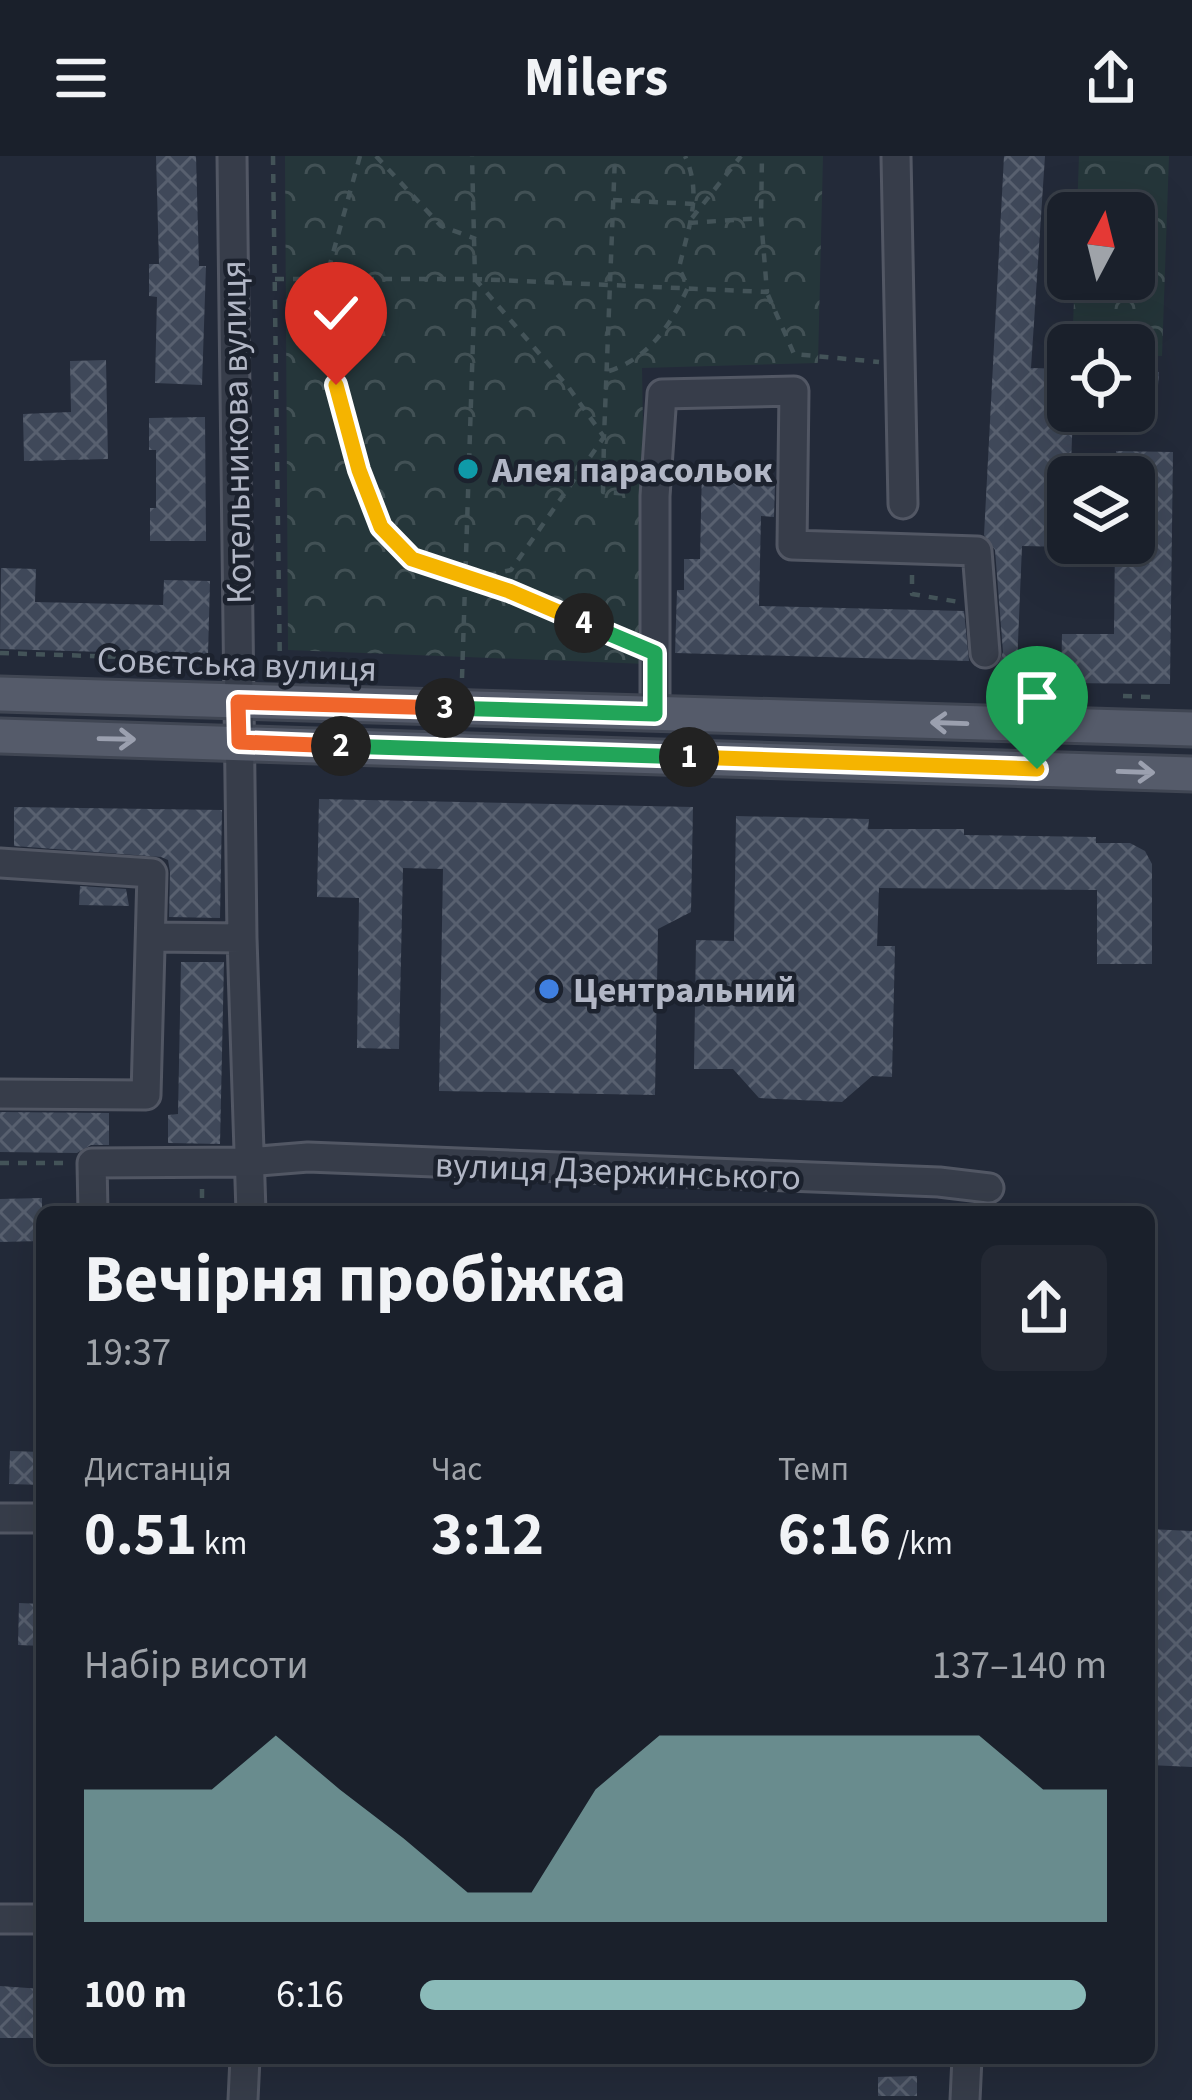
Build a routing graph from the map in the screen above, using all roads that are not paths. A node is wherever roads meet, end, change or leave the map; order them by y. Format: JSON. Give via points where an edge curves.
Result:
{"nodes":[{"id":1,"x":232,"y":156,"type":"edge"},
{"id":2,"x":896,"y":156,"type":"edge"},
{"id":3,"x":903,"y":504,"type":"dead end"},
{"id":4,"x":985,"y":653,"type":"dead end"},
{"id":5,"x":0,"y":694,"type":"edge"},
{"id":6,"x":238,"y":702,"type":"junction"},
{"id":7,"x":655,"y":714,"type":"junction"},
{"id":8,"x":1192,"y":730,"type":"edge"},
{"id":9,"x":0,"y":736,"type":"edge"},
{"id":10,"x":239,"y":742,"type":"junction"},
{"id":11,"x":1192,"y":774,"type":"edge"},
{"id":12,"x":0,"y":863,"type":"edge"},
{"id":13,"x":152,"y":937,"type":"junction"},
{"id":14,"x":242,"y":938,"type":"junction"},
{"id":15,"x":0,"y":1094,"type":"edge"},
{"id":16,"x":247,"y":1162,"type":"junction"},
{"id":17,"x":988,"y":1188,"type":"dead end"},
{"id":18,"x":93,"y":1206,"type":"edge"},
{"id":19,"x":251,"y":1206,"type":"edge"},
{"id":20,"x":0,"y":1518,"type":"edge"},
{"id":21,"x":36,"y":1518,"type":"edge"},
{"id":22,"x":0,"y":1918,"type":"edge"},
{"id":23,"x":36,"y":1918,"type":"edge"},
{"id":24,"x":244,"y":2064,"type":"edge"},
{"id":25,"x":967,"y":2064,"type":"edge"},
{"id":26,"x":243,"y":2100,"type":"edge"},
{"id":27,"x":964,"y":2100,"type":"edge"}],
"edges":[{"from":1,"to":6,"type":"street","name":"Котельникова вулиця"},
{"from":2,"to":3,"type":"street"},
{"from":4,"to":7,"type":"street","via":[[976,551],[792,545],[794,391],[662,394]]},
{"from":5,"to":6,"type":"main road","name":"Совєтська вулиця"},
{"from":6,"to":7,"type":"main road","name":"Совєтська вулиця"},
{"from":6,"to":10,"type":"street","name":"Котельникова вулиця"},
{"from":8,"to":7,"type":"main road","name":"Совєтська вулиця","one_way":true},
{"from":9,"to":10,"type":"main road","one_way":true},
{"from":10,"to":11,"type":"main road","one_way":true},
{"from":10,"to":14,"type":"street","name":"Котельникова вулиця"},
{"from":12,"to":13,"type":"street","via":[[152,873]]},
{"from":13,"to":14,"type":"street"},
{"from":13,"to":15,"type":"street","via":[[146,1095]]},
{"from":14,"to":16,"type":"street","name":"Котельникова вулиця"},
{"from":16,"to":17,"type":"street","name":"вулиця Дзержинського","via":[[308,1157]]},
{"from":16,"to":18,"type":"street","name":"вулиця Дзержинського","via":[[92,1162]]},
{"from":16,"to":19,"type":"street","name":"Котельникова вулиця"},
{"from":20,"to":21,"type":"street"},
{"from":22,"to":23,"type":"street"},
{"from":24,"to":26,"type":"street"},
{"from":25,"to":27,"type":"street"}]}
